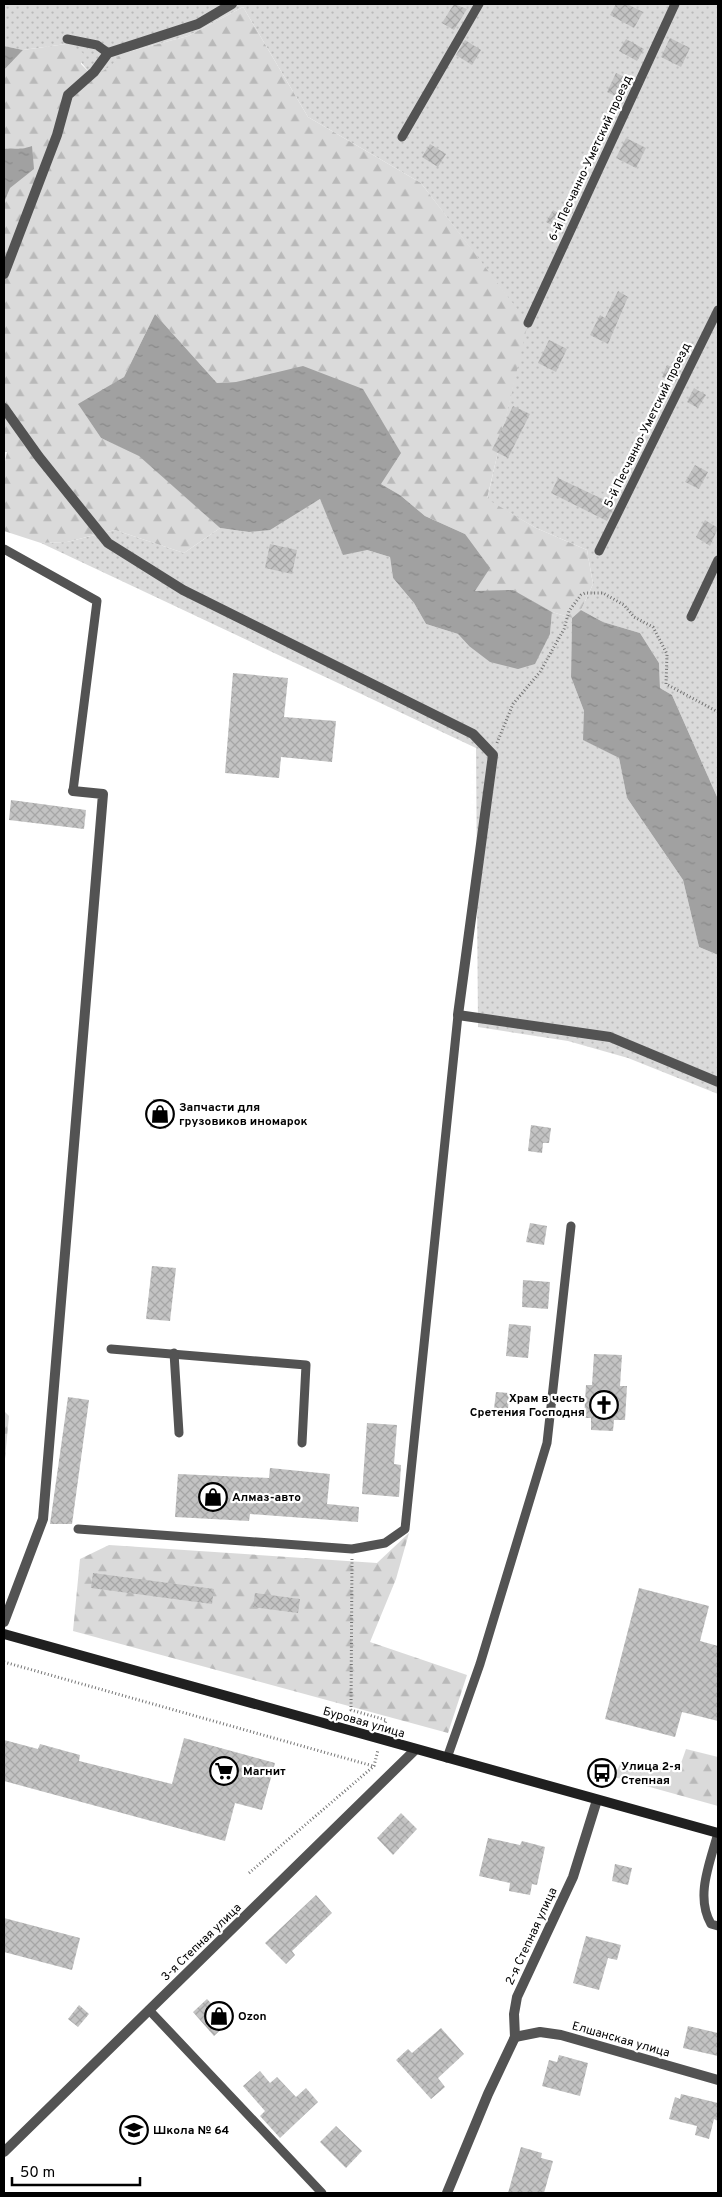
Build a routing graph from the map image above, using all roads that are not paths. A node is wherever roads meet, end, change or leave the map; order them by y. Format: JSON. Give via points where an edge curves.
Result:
{"nodes":[{"id":1,"x":232,"y":4,"type":"edge"},
{"id":2,"x":479,"y":4,"type":"edge"},
{"id":3,"x":675,"y":4,"type":"edge"},
{"id":4,"x":218,"y":8,"type":"edge"},
{"id":5,"x":67,"y":39,"type":"dead end"},
{"id":6,"x":108,"y":53,"type":"junction"},
{"id":7,"x":402,"y":137,"type":"dead end"},
{"id":8,"x":4,"y":274,"type":"edge"},
{"id":9,"x":718,"y":310,"type":"edge"},
{"id":10,"x":528,"y":323,"type":"dead end"},
{"id":11,"x":4,"y":408,"type":"edge"},
{"id":12,"x":4,"y":549,"type":"edge"},
{"id":13,"x":599,"y":551,"type":"dead end"},
{"id":14,"x":718,"y":560,"type":"edge"},
{"id":15,"x":691,"y":617,"type":"dead end"},
{"id":16,"x":73,"y":791,"type":"joint"},
{"id":17,"x":458,"y":1015,"type":"junction"},
{"id":18,"x":718,"y":1082,"type":"edge"},
{"id":19,"x":572,"y":1226,"type":"dead end"},
{"id":20,"x":111,"y":1349,"type":"dead end"},
{"id":21,"x":174,"y":1353,"type":"junction"},
{"id":22,"x":179,"y":1433,"type":"dead end"},
{"id":23,"x":302,"y":1443,"type":"dead end"},
{"id":24,"x":78,"y":1529,"type":"dead end"},
{"id":25,"x":4,"y":1622,"type":"edge"},
{"id":26,"x":4,"y":1634,"type":"edge"},
{"id":27,"x":416,"y":1750,"type":"junction"},
{"id":28,"x":447,"y":1758,"type":"junction"},
{"id":29,"x":597,"y":1800,"type":"junction"},
{"id":30,"x":718,"y":1833,"type":"edge"},
{"id":31,"x":718,"y":1926,"type":"edge"},
{"id":32,"x":149,"y":2010,"type":"junction"},
{"id":33,"x":515,"y":2037,"type":"junction"},
{"id":34,"x":718,"y":2080,"type":"edge"},
{"id":35,"x":4,"y":2152,"type":"edge"},
{"id":36,"x":322,"y":2193,"type":"edge"},
{"id":37,"x":447,"y":2193,"type":"edge"}],
"edges":[{"from":1,"to":4,"type":"street"},
{"from":2,"to":7,"type":"lane"},
{"from":3,"to":10,"type":"lane","name":"6-й Песчанно-Уметский проезд"},
{"from":4,"to":6,"type":"street","via":[[198,24]]},
{"from":5,"to":6,"type":"lane","via":[[97,45]]},
{"from":6,"to":8,"type":"street","via":[[94,72],[68,95],[57,136]]},
{"from":9,"to":13,"type":"lane","name":"5-й Песчанно-Уметский проезд"},
{"from":11,"to":17,"type":"street","via":[[108,544],[183,590],[473,734],[493,755]]},
{"from":12,"to":16,"type":"lane","via":[[97,601]]},
{"from":14,"to":15,"type":"lane"},
{"from":16,"to":25,"type":"street","via":[[103,794],[43,1519]]},
{"from":17,"to":18,"type":"street","via":[[610,1037]]},
{"from":17,"to":24,"type":"lane","via":[[405,1529],[385,1543],[352,1549]]},
{"from":19,"to":28,"type":"lane","via":[[547,1443],[480,1664]]},
{"from":20,"to":21,"type":"lane"},
{"from":21,"to":22,"type":"lane"},
{"from":21,"to":23,"type":"lane","via":[[306,1365]]},
{"from":26,"to":27,"type":"main road","name":"Буровая улица"},
{"from":27,"to":28,"type":"main road","name":"Буровая улица"},
{"from":27,"to":32,"type":"street","name":"3-я Степная улица"},
{"from":28,"to":29,"type":"main road","name":"Буровая улица"},
{"from":29,"to":30,"type":"main road","name":"Буровая улица"},
{"from":29,"to":33,"type":"street","name":"2-я Степная улица","via":[[573,1877],[517,1997]]},
{"from":30,"to":31,"type":"lane","via":[[703,1890],[704,1911],[711,1924]]},
{"from":32,"to":35,"type":"street","name":"3-я Степная улица"},
{"from":32,"to":36,"type":"lane"},
{"from":33,"to":34,"type":"street","name":"Елшанская улица","via":[[540,2032],[561,2036]]},
{"from":33,"to":37,"type":"street","name":"2-я Степная улица"}]}
